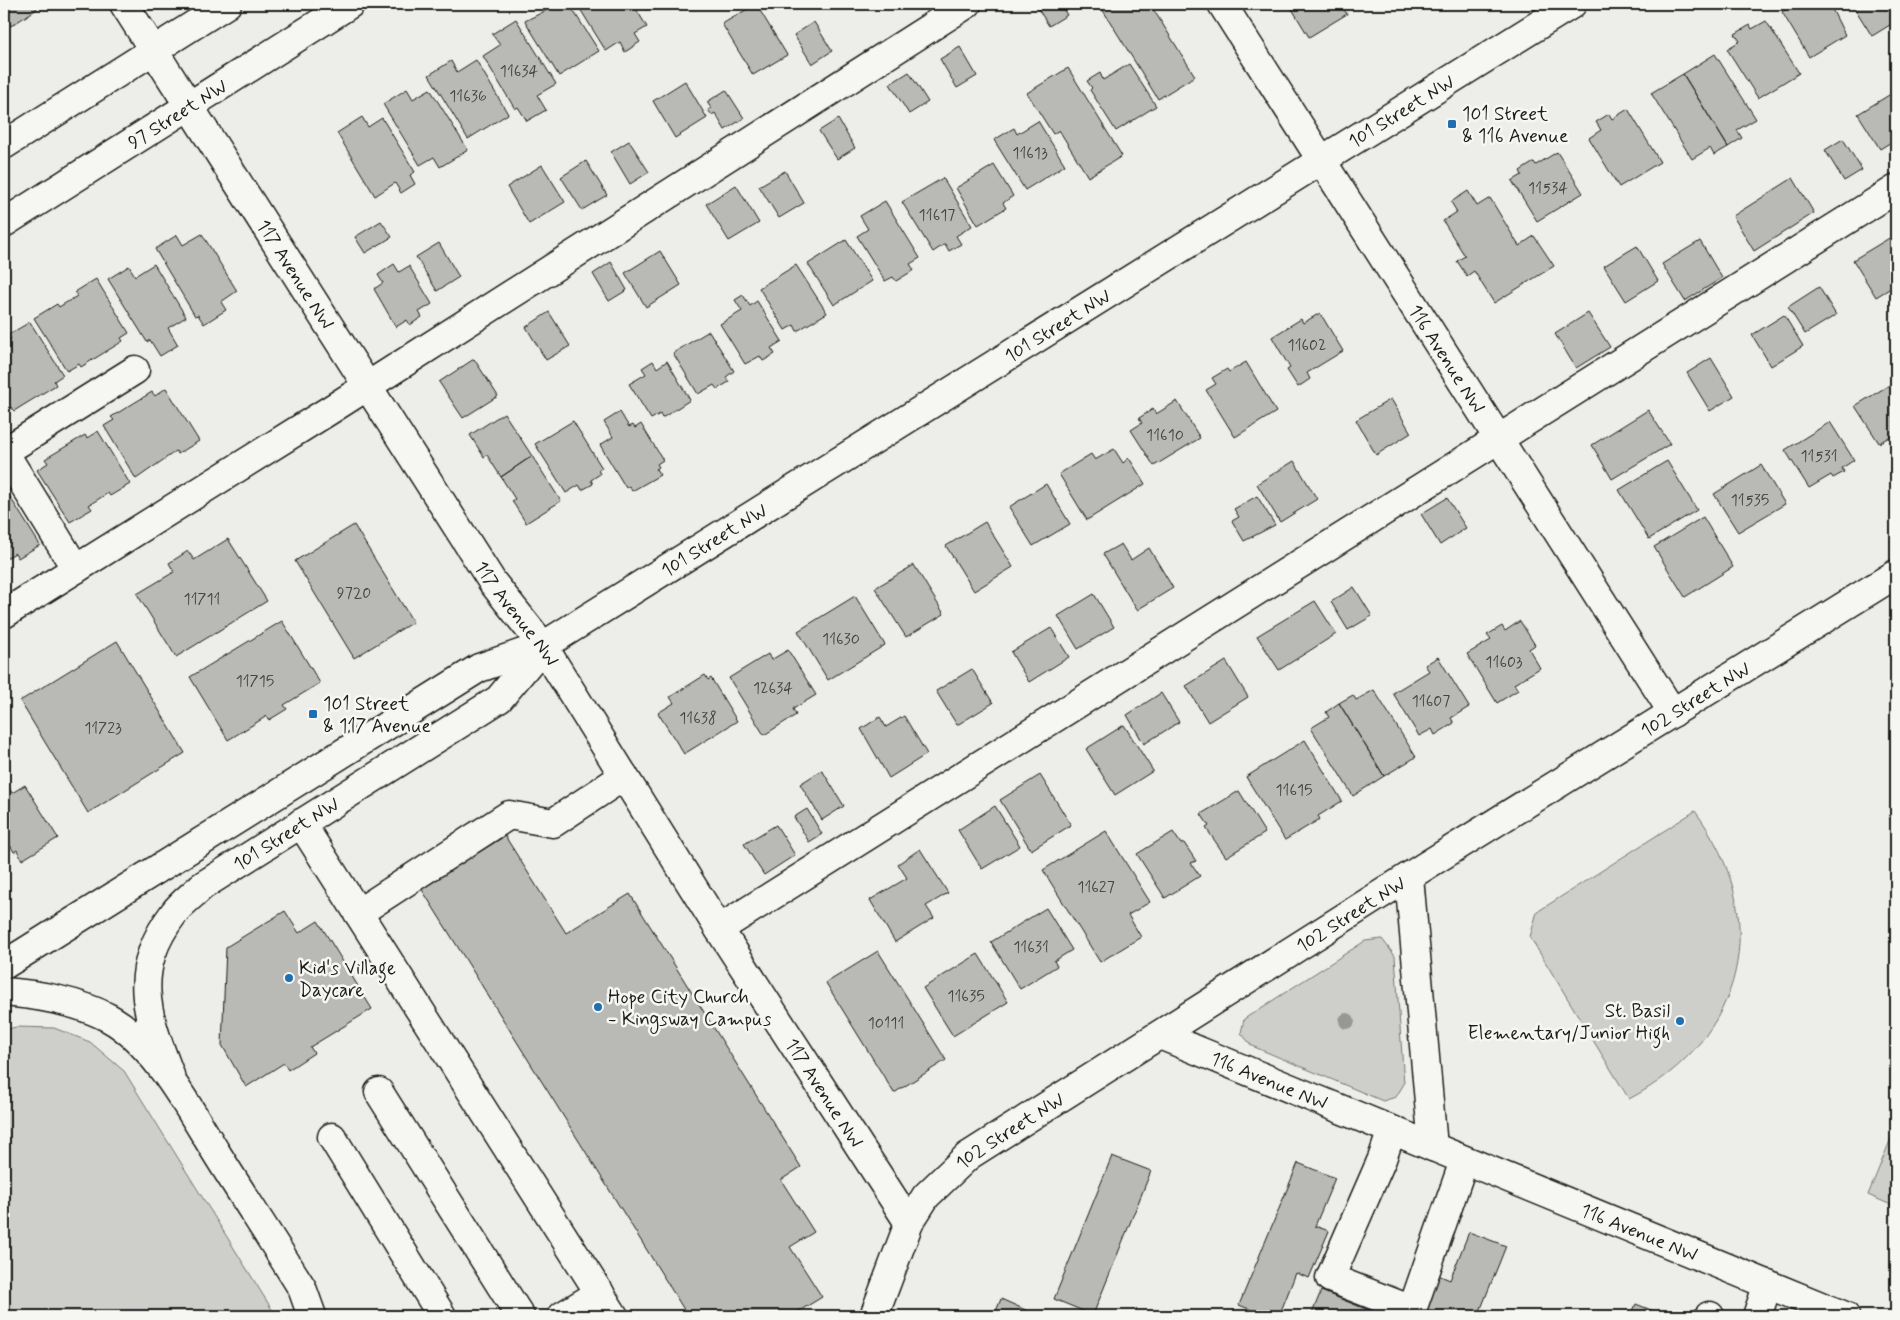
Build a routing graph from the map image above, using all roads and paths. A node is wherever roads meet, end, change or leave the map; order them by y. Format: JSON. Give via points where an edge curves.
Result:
{"nodes":[{"id":1,"x":124,"y":4,"type":"edge"},
{"id":2,"x":227,"y":4,"type":"edge"},
{"id":3,"x":350,"y":4,"type":"edge"},
{"id":4,"x":967,"y":4,"type":"edge"},
{"id":5,"x":1222,"y":4,"type":"edge"},
{"id":6,"x":1572,"y":4,"type":"edge"},
{"id":7,"x":153,"y":51,"type":"junction"},
{"id":8,"x":189,"y":106,"type":"junction"},
{"id":9,"x":4,"y":145,"type":"edge"},
{"id":10,"x":1321,"y":161,"type":"junction"},
{"id":11,"x":1896,"y":189,"type":"edge"},
{"id":12,"x":4,"y":223,"type":"edge"},
{"id":13,"x":134,"y":370,"type":"dead end"},
{"id":14,"x":366,"y":387,"type":"junction"},
{"id":15,"x":1499,"y":437,"type":"junction"},
{"id":16,"x":4,"y":452,"type":"edge"},
{"id":17,"x":76,"y":569,"type":"junction"},
{"id":18,"x":1896,"y":574,"type":"edge"},
{"id":19,"x":4,"y":614,"type":"edge"},
{"id":20,"x":543,"y":646,"type":"junction"},
{"id":21,"x":1673,"y":713,"type":"junction"},
{"id":22,"x":624,"y":776,"type":"junction"},
{"id":23,"x":301,"y":823,"type":"junction"},
{"id":24,"x":1409,"y":877,"type":"junction"},
{"id":25,"x":358,"y":913,"type":"junction"},
{"id":26,"x":719,"y":929,"type":"junction"},
{"id":27,"x":4,"y":965,"type":"edge"},
{"id":28,"x":4,"y":992,"type":"edge"},
{"id":29,"x":1160,"y":1035,"type":"junction"},
{"id":30,"x":173,"y":1084,"type":"junction"},
{"id":31,"x":379,"y":1092,"type":"dead end"},
{"id":32,"x":1392,"y":1130,"type":"junction"},
{"id":33,"x":332,"y":1137,"type":"dead end"},
{"id":34,"x":1433,"y":1147,"type":"junction"},
{"id":35,"x":1464,"y":1161,"type":"junction"},
{"id":36,"x":909,"y":1223,"type":"junction"},
{"id":37,"x":1768,"y":1284,"type":"junction"},
{"id":38,"x":302,"y":1288,"type":"junction"},
{"id":39,"x":600,"y":1293,"type":"junction"},
{"id":40,"x":312,"y":1316,"type":"edge"},
{"id":41,"x":323,"y":1316,"type":"edge"},
{"id":42,"x":442,"y":1316,"type":"edge"},
{"id":43,"x":520,"y":1316,"type":"edge"},
{"id":44,"x":562,"y":1316,"type":"edge"},
{"id":45,"x":614,"y":1316,"type":"edge"},
{"id":46,"x":874,"y":1316,"type":"edge"},
{"id":47,"x":1757,"y":1316,"type":"edge"},
{"id":48,"x":1845,"y":1316,"type":"edge"}],
"edges":[{"from":1,"to":7,"type":"street","name":"117 Avenue NW"},
{"from":2,"to":7,"type":"street"},
{"from":3,"to":8,"type":"street","name":"97 Street NW"},
{"from":4,"to":14,"type":"street"},
{"from":5,"to":10,"type":"street","name":"116 Avenue NW"},
{"from":6,"to":10,"type":"street","name":"101 Street NW"},
{"from":7,"to":8,"type":"street","name":"117 Avenue NW"},
{"from":7,"to":9,"type":"street"},
{"from":8,"to":12,"type":"street","name":"97 Street NW"},
{"from":8,"to":14,"type":"street","name":"117 Avenue NW"},
{"from":10,"to":15,"type":"street","name":"116 Avenue NW"},
{"from":10,"to":20,"type":"street","name":"101 Street NW"},
{"from":11,"to":15,"type":"street"},
{"from":13,"to":16,"type":"street"},
{"from":14,"to":17,"type":"street"},
{"from":14,"to":20,"type":"street","name":"117 Avenue NW","via":[[493,583]]},
{"from":15,"to":21,"type":"street","name":"116 Avenue NW"},
{"from":15,"to":26,"type":"street"},
{"from":16,"to":17,"type":"street"},
{"from":17,"to":19,"type":"street"},
{"from":18,"to":21,"type":"street","name":"102 Street NW"},
{"from":20,"to":22,"type":"street","name":"117 Avenue NW"},
{"from":20,"to":23,"type":"street","name":"101 Street NW","via":[[499,699]]},
{"from":20,"to":27,"type":"street","name":"101 Street NW","via":[[478,668]]},
{"from":21,"to":24,"type":"street","name":"102 Street NW"},
{"from":22,"to":25,"type":"street","via":[[553,823],[509,815]]},
{"from":22,"to":26,"type":"street","name":"117 Avenue NW"},
{"from":23,"to":25,"type":"street"},
{"from":23,"to":30,"type":"street","name":"101 Street NW","via":[[202,886],[174,912],[157,940],[148,960],[146,997],[152,1029]]},
{"from":24,"to":29,"type":"street","name":"102 Street NW"},
{"from":24,"to":34,"type":"street"},
{"from":25,"to":39,"type":"street"},
{"from":26,"to":36,"type":"street","name":"117 Avenue NW"},
{"from":28,"to":30,"type":"street","via":[[80,1005],[111,1019],[142,1045]]},
{"from":29,"to":32,"type":"street","name":"116 Avenue NW"},
{"from":29,"to":36,"type":"street","name":"102 Street NW","via":[[968,1156],[926,1196]]},
{"from":30,"to":38,"type":"street"},
{"from":31,"to":43,"type":"street"},
{"from":32,"to":34,"type":"street","name":"116 Avenue NW"},
{"from":32,"to":35,"type":"street","via":[[1330,1278],[1412,1310]]},
{"from":33,"to":42,"type":"street"},
{"from":34,"to":35,"type":"street","name":"116 Avenue NW"},
{"from":35,"to":37,"type":"street","name":"116 Avenue NW"},
{"from":36,"to":46,"type":"street","name":"102 Street NW"},
{"from":37,"to":47,"type":"street"},
{"from":37,"to":48,"type":"street","name":"116 Avenue NW"},
{"from":38,"to":40,"type":"street"},
{"from":38,"to":41,"type":"street"},
{"from":39,"to":44,"type":"street"},
{"from":39,"to":45,"type":"street"}]}
